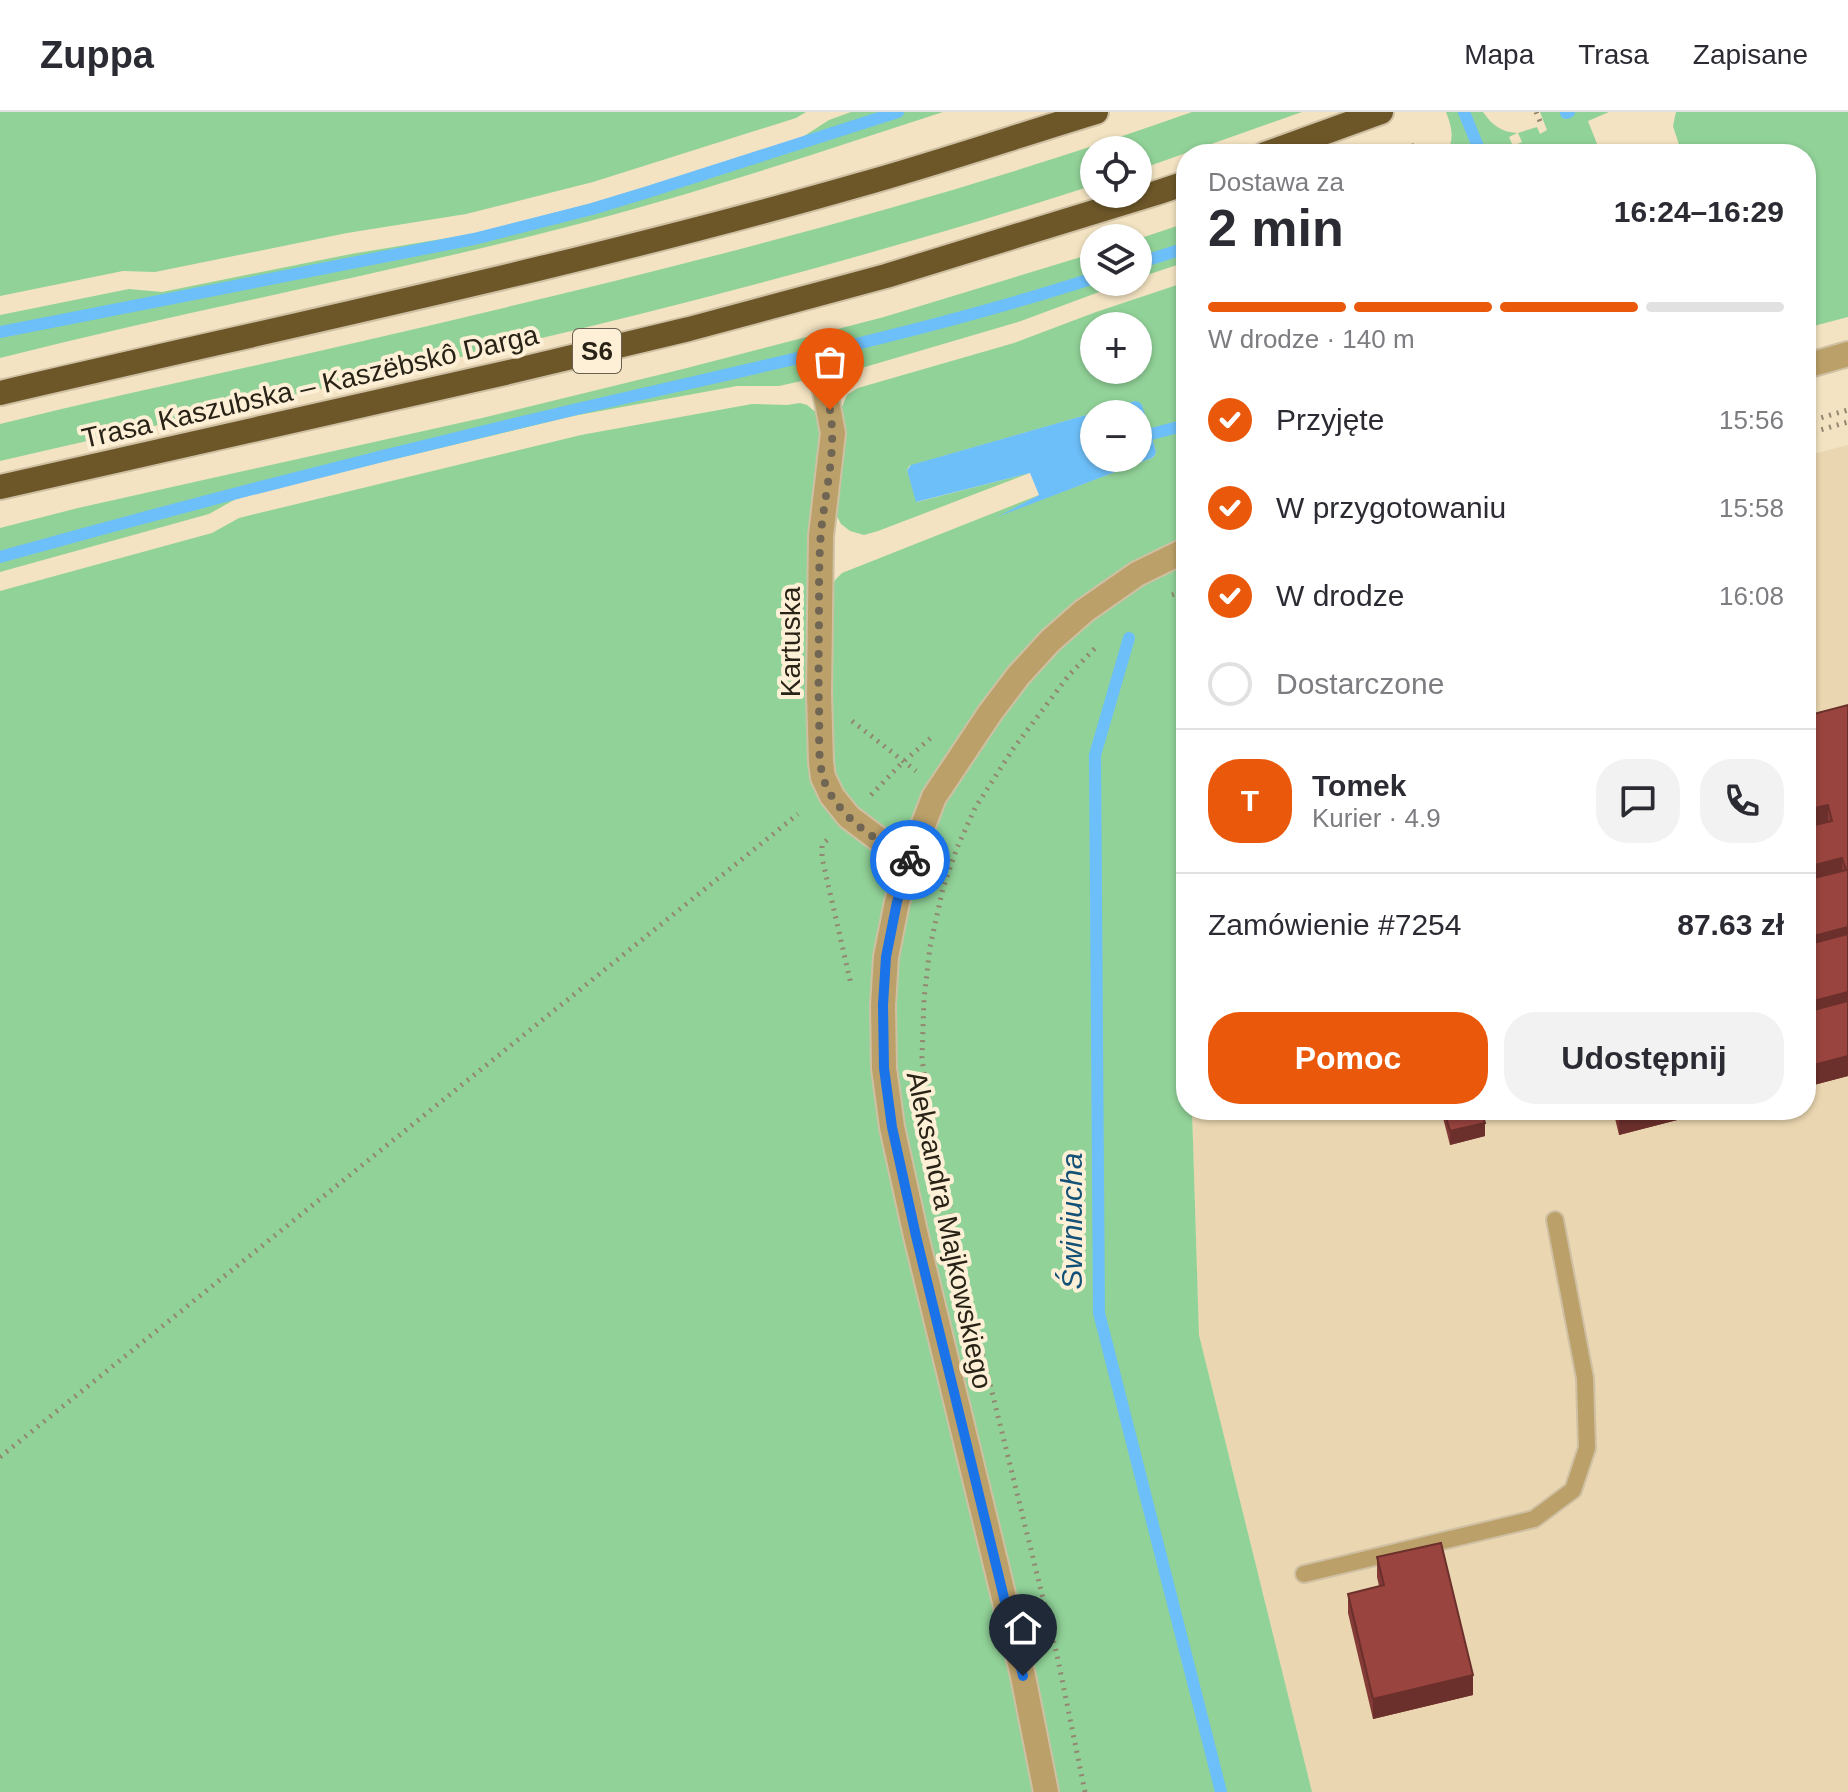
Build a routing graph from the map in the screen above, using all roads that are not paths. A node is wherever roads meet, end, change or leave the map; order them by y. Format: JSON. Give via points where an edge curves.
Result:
{"nodes":[{"id":1,"x":1096,"y":112,"type":"edge"},
{"id":2,"x":1381,"y":112,"type":"edge"},
{"id":3,"x":1293,"y":144,"type":"edge"},
{"id":4,"x":1176,"y":186,"type":"edge"},
{"id":5,"x":1848,"y":354,"type":"edge"},
{"id":6,"x":1816,"y":363,"type":"edge"},
{"id":7,"x":824,"y":386,"type":"dead end"},
{"id":8,"x":0,"y":393,"type":"edge"},
{"id":9,"x":0,"y":487,"type":"edge"},
{"id":10,"x":1176,"y":555,"type":"edge"},
{"id":11,"x":911,"y":857,"type":"junction"},
{"id":12,"x":1555,"y":1220,"type":"dead end"},
{"id":13,"x":1304,"y":1574,"type":"dead end"},
{"id":14,"x":1046,"y":1792,"type":"edge"}],
"edges":[{"from":1,"to":8,"type":"highway","via":[[859,185],[666,236]]},
{"from":2,"to":3,"type":"highway"},
{"from":4,"to":9,"type":"highway","name":"Trasa Kaszubska – Kaszëbskô Darga","number":"S6","via":[[886,276],[689,329]]},
{"from":5,"to":6,"type":"street"},
{"from":7,"to":11,"type":"street","name":"Kartuska","via":[[833,433],[821,536],[823,777],[849,817]]},
{"from":10,"to":11,"type":"street","name":"Aleksandra Majkowskiego","via":[[1084,611],[1018,676],[934,797]]},
{"from":11,"to":14,"type":"street","name":"Aleksandra Majkowskiego","via":[[886,957],[884,1068],[892,1127]]},
{"from":12,"to":13,"type":"lane","via":[[1585,1378],[1587,1448],[1573,1490],[1534,1519]]}]}
